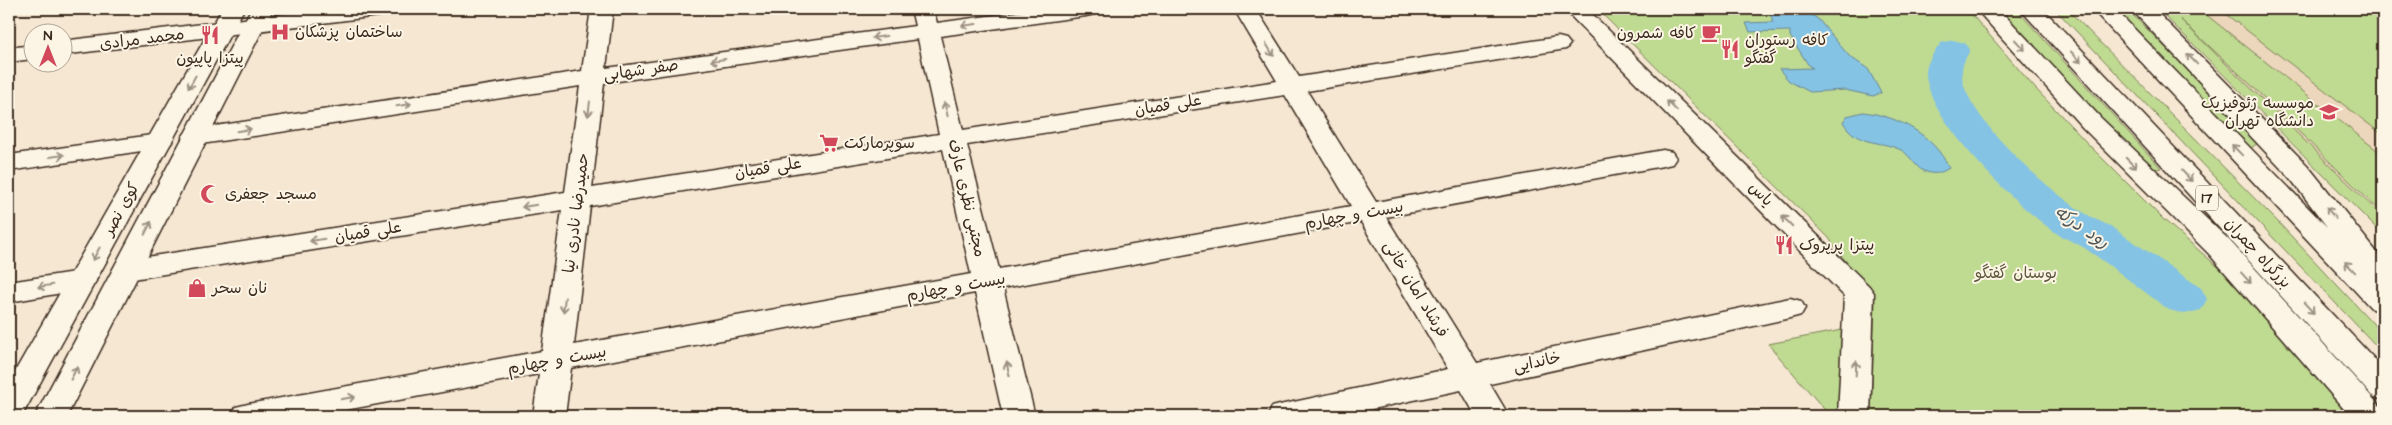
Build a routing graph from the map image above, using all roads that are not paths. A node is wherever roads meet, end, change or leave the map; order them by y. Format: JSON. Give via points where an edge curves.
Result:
{"nodes":[{"id":1,"x":379,"y":9,"type":"edge"},
{"id":2,"x":602,"y":9,"type":"edge"},
{"id":3,"x":1086,"y":9,"type":"edge"},
{"id":4,"x":1245,"y":9,"type":"edge"},
{"id":5,"x":1575,"y":9,"type":"edge"},
{"id":6,"x":1987,"y":9,"type":"edge"},
{"id":7,"x":2031,"y":9,"type":"edge"},
{"id":8,"x":2103,"y":9,"type":"edge"},
{"id":9,"x":2142,"y":9,"type":"edge"},
{"id":10,"x":242,"y":18,"type":"edge"},
{"id":11,"x":925,"y":20,"type":"edge"},
{"id":12,"x":1558,"y":44,"type":"dead end"},
{"id":13,"x":72,"y":46,"type":"edge"},
{"id":14,"x":22,"y":53,"type":"edge"},
{"id":15,"x":9,"y":55,"type":"edge"},
{"id":16,"x":593,"y":77,"type":"junction"},
{"id":17,"x":1292,"y":86,"type":"junction"},
{"id":18,"x":196,"y":137,"type":"junction"},
{"id":19,"x":953,"y":139,"type":"junction"},
{"id":20,"x":158,"y":142,"type":"junction"},
{"id":21,"x":1663,"y":158,"type":"dead end"},
{"id":22,"x":9,"y":162,"type":"edge"},
{"id":23,"x":578,"y":199,"type":"junction"},
{"id":24,"x":1369,"y":212,"type":"junction"},
{"id":25,"x":127,"y":270,"type":"junction"},
{"id":26,"x":2383,"y":279,"type":"edge"},
{"id":27,"x":81,"y":281,"type":"junction"},
{"id":28,"x":987,"y":282,"type":"junction"},
{"id":29,"x":9,"y":292,"type":"edge"},
{"id":30,"x":2383,"y":302,"type":"edge"},
{"id":31,"x":1790,"y":308,"type":"dead end"},
{"id":32,"x":556,"y":360,"type":"junction"},
{"id":33,"x":1469,"y":376,"type":"junction"},
{"id":34,"x":2383,"y":388,"type":"edge"},
{"id":35,"x":9,"y":410,"type":"edge"},
{"id":36,"x":51,"y":416,"type":"edge"},
{"id":37,"x":248,"y":416,"type":"edge"},
{"id":38,"x":549,"y":416,"type":"edge"},
{"id":39,"x":1019,"y":416,"type":"edge"},
{"id":40,"x":1284,"y":416,"type":"edge"},
{"id":41,"x":1493,"y":416,"type":"edge"},
{"id":42,"x":1854,"y":416,"type":"edge"},
{"id":43,"x":2369,"y":416,"type":"edge"}],
"edges":[{"from":1,"to":10,"type":"main road","name":"محمد مرادی"},
{"from":2,"to":16,"type":"main road","name":"حمیدرضا نادری نیا"},
{"from":3,"to":11,"type":"main road","name":"صفر شهابی","one_way":true},
{"from":4,"to":17,"type":"main road","name":"فرشاد امان خانی","one_way":true},
{"from":42,"to":5,"type":"main road","name":"یاس","one_way":true,"via":[[1859,293]]},
{"from":6,"to":43,"type":"main road","one_way":true,"via":[[2092,123],[2219,247]]},
{"from":7,"to":34,"type":"main road","name":"بزرگراه چمران","number":"17","one_way":true},
{"from":30,"to":8,"type":"main road","one_way":true},
{"from":26,"to":9,"type":"main road","one_way":true,"via":[[2299,172]]},
{"from":10,"to":13,"type":"main road","name":"محمد مرادی"},
{"from":10,"to":18,"type":"main road","name":"کوی نصر"},
{"from":10,"to":20,"type":"main road","name":"کوی نصر","one_way":true},
{"from":11,"to":16,"type":"main road","name":"صفر شهابی","one_way":true},
{"from":19,"to":11,"type":"main road","name":"مجتبی نظری عارف","one_way":true},
{"from":12,"to":17,"type":"main road","name":"علی قمیان"},
{"from":14,"to":15,"type":"main road"},
{"from":18,"to":16,"type":"main road","name":"صفر شهابی","one_way":true},
{"from":16,"to":23,"type":"main road","name":"حمیدرضا نادری نیا","one_way":true},
{"from":17,"to":19,"type":"main road","name":"علی قمیان"},
{"from":17,"to":24,"type":"main road","name":"فرشاد امان خانی"},
{"from":25,"to":18,"type":"main road","name":"کوی نصر","one_way":true},
{"from":19,"to":23,"type":"main road","name":"علی قمیان"},
{"from":19,"to":28,"type":"main road","name":"مجتبی نظری عارف"},
{"from":22,"to":20,"type":"main road","one_way":true},
{"from":20,"to":27,"type":"main road","name":"کوی نصر","one_way":true},
{"from":21,"to":24,"type":"main road","name":"بیست و چهارم"},
{"from":23,"to":25,"type":"main road","name":"علی قمیان","one_way":true},
{"from":23,"to":32,"type":"main road","name":"حمیدرضا نادری نیا","one_way":true},
{"from":24,"to":28,"type":"main road","name":"بیست و چهارم"},
{"from":24,"to":33,"type":"main road","name":"فرشاد امان خانی"},
{"from":36,"to":25,"type":"main road","name":"کوی نصر","one_way":true},
{"from":27,"to":29,"type":"main road","one_way":true},
{"from":27,"to":35,"type":"main road","name":"کوی نصر"},
{"from":28,"to":32,"type":"main road","name":"بیست و چهارم"},
{"from":39,"to":28,"type":"main road","name":"مجتبی نظری عارف","one_way":true},
{"from":31,"to":33,"type":"main road","name":"خاندایی"},
{"from":37,"to":32,"type":"main road","name":"بیست و چهارم","one_way":true},
{"from":32,"to":38,"type":"main road","name":"حمیدرضا نادری نیا"},
{"from":33,"to":40,"type":"main road","name":"خاندایی"},
{"from":33,"to":41,"type":"main road","name":"فرشاد امان خانی"}]}
